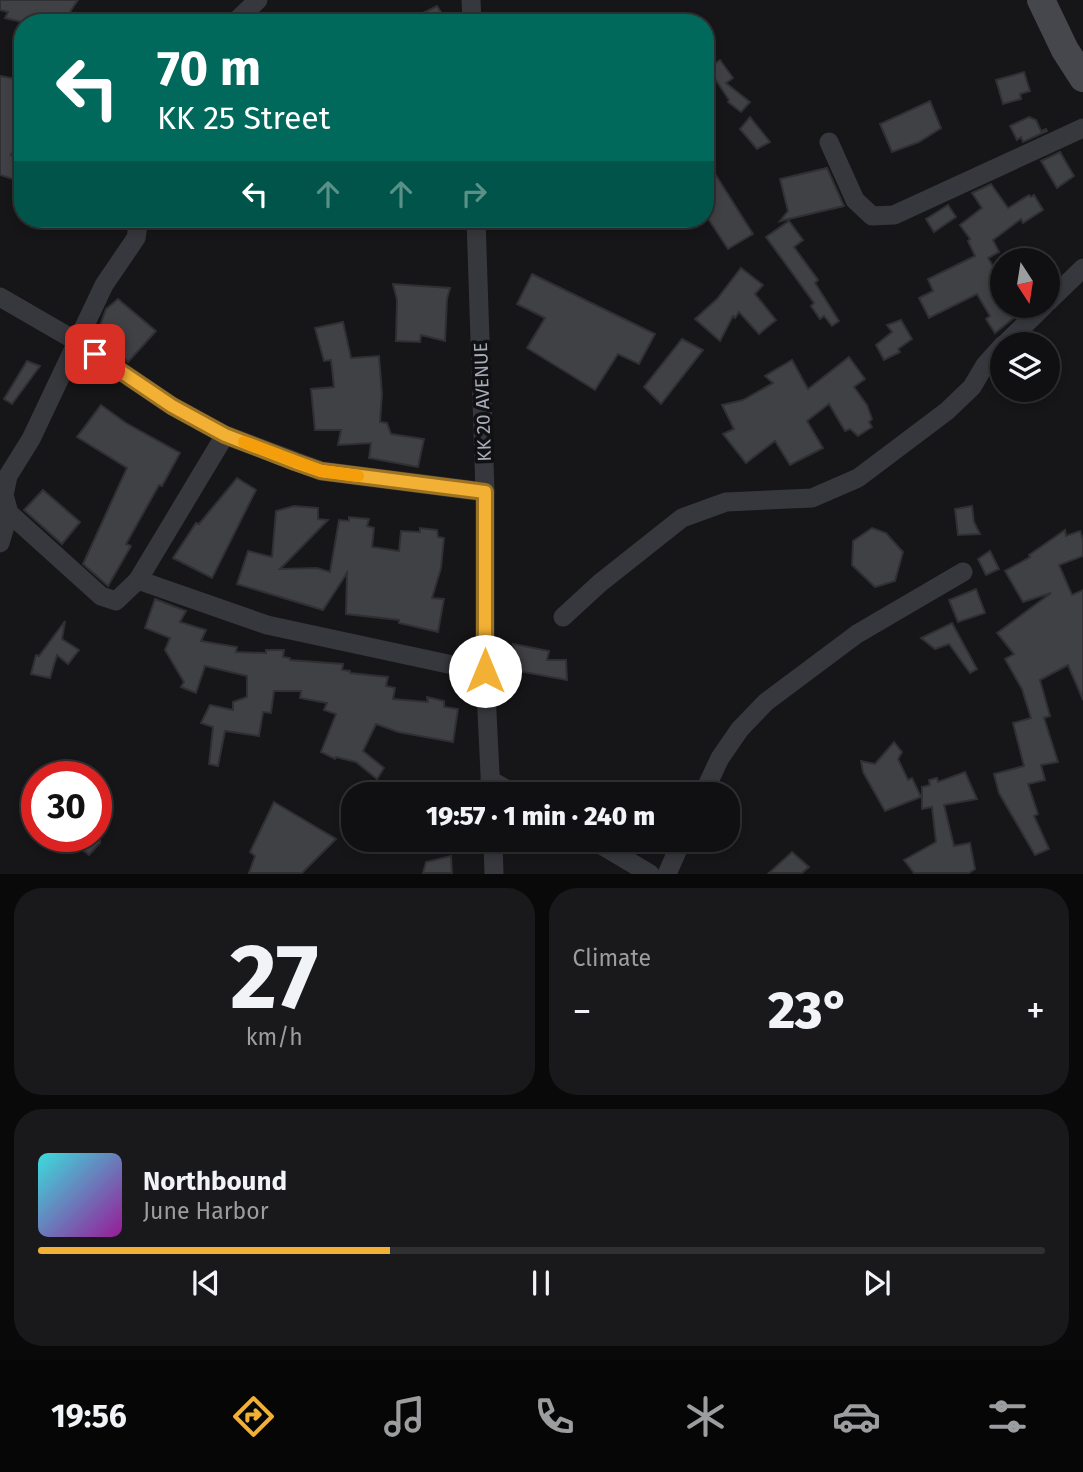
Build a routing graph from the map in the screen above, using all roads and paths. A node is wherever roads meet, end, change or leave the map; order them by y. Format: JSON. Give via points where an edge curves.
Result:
{"nodes":[{"id":1,"x":258,"y":0,"type":"edge"},
{"id":2,"x":1041,"y":0,"type":"edge"},
{"id":3,"x":243,"y":14,"type":"edge"},
{"id":4,"x":1083,"y":78,"type":"edge"},
{"id":5,"x":1083,"y":128,"type":"edge"},
{"id":6,"x":829,"y":142,"type":"dead end"},
{"id":7,"x":138,"y":228,"type":"edge"},
{"id":8,"x":477,"y":228,"type":"edge"},
{"id":9,"x":1083,"y":268,"type":"edge"},
{"id":10,"x":1060,"y":290,"type":"edge"},
{"id":11,"x":0,"y":297,"type":"edge"},
{"id":12,"x":1031,"y":318,"type":"edge"},
{"id":13,"x":1017,"y":332,"type":"edge"},
{"id":14,"x":76,"y":341,"type":"junction"},
{"id":15,"x":990,"y":359,"type":"edge"},
{"id":16,"x":225,"y":435,"type":"junction"},
{"id":17,"x":485,"y":492,"type":"junction"},
{"id":18,"x":5,"y":511,"type":"edge"},
{"id":19,"x":0,"y":543,"type":"edge"},
{"id":20,"x":963,"y":572,"type":"dead end"},
{"id":21,"x":138,"y":580,"type":"junction"},
{"id":22,"x":563,"y":617,"type":"dead end"},
{"id":23,"x":485,"y":671,"type":"junction"},
{"id":24,"x":490,"y":782,"type":"edge"},
{"id":25,"x":709,"y":782,"type":"edge"},
{"id":26,"x":493,"y":852,"type":"edge"},
{"id":27,"x":614,"y":852,"type":"edge"},
{"id":28,"x":677,"y":852,"type":"edge"},
{"id":29,"x":494,"y":873,"type":"edge"},
{"id":30,"x":650,"y":873,"type":"edge"},
{"id":31,"x":667,"y":873,"type":"edge"}],
"edges":[{"from":1,"to":3,"type":"street"},
{"from":2,"to":4,"type":"street"},
{"from":5,"to":6,"type":"street","via":[[894,215],[872,216],[855,200]]},
{"from":7,"to":14,"type":"street"},
{"from":8,"to":17,"type":"street","name":"KK 20 AVENUE"},
{"from":9,"to":10,"type":"street"},
{"from":11,"to":14,"type":"street"},
{"from":12,"to":13,"type":"street"},
{"from":14,"to":16,"type":"street","via":[[172,406]]},
{"from":14,"to":18,"type":"street","via":[[31,439],[8,476]]},
{"from":15,"to":22,"type":"street","via":[[972,387],[947,411],[858,478],[812,498],[726,502],[682,518]]},
{"from":16,"to":17,"type":"street","via":[[321,471]]},
{"from":16,"to":21,"type":"street"},
{"from":17,"to":23,"type":"street","name":"KK 20 AVENUE"},
{"from":18,"to":19,"type":"street"},
{"from":18,"to":21,"type":"street","via":[[109,601],[116,601]]},
{"from":20,"to":25,"type":"street","via":[[857,634],[766,702],[740,729]]},
{"from":21,"to":23,"type":"street","via":[[267,625]]},
{"from":23,"to":24,"type":"street","name":"KK 20 AVENUE"},
{"from":26,"to":29,"type":"street"},
{"from":27,"to":30,"type":"street"},
{"from":28,"to":31,"type":"street"}]}
